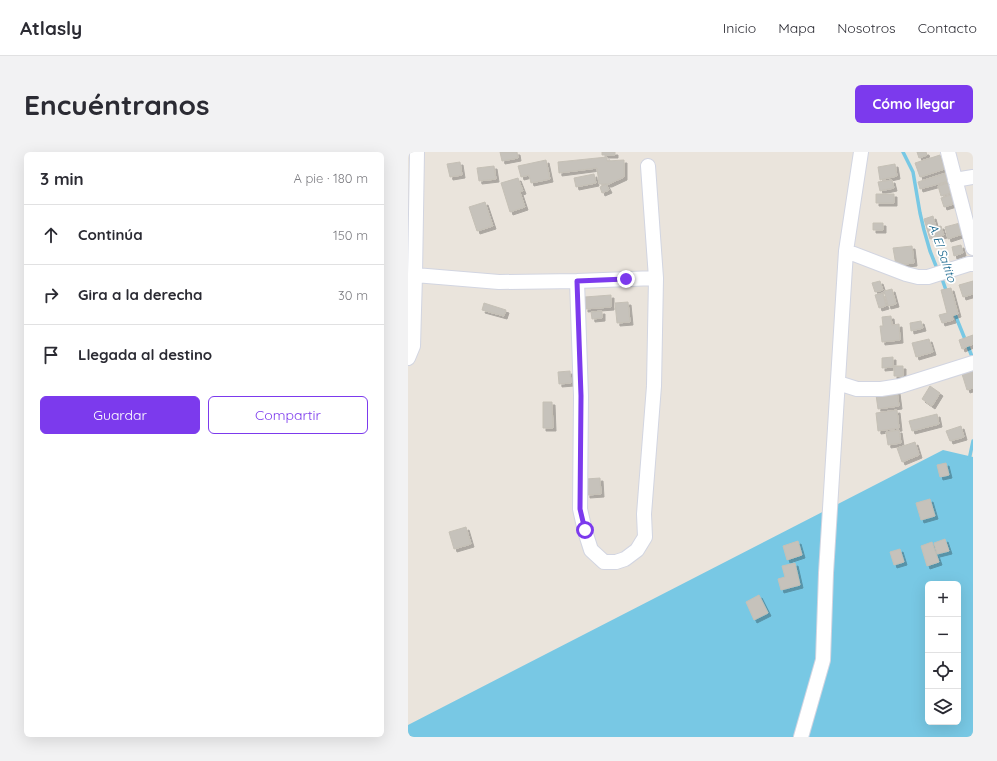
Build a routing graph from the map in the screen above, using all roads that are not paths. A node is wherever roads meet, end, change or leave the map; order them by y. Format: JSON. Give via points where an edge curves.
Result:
{"nodes":[{"id":1,"x":417,"y":152,"type":"edge"},
{"id":2,"x":861,"y":152,"type":"edge"},
{"id":3,"x":948,"y":152,"type":"edge"},
{"id":4,"x":648,"y":166,"type":"dead end"},
{"id":5,"x":973,"y":177,"type":"edge"},
{"id":6,"x":955,"y":180,"type":"junction"},
{"id":7,"x":973,"y":248,"type":"edge"},
{"id":8,"x":846,"y":251,"type":"junction"},
{"id":9,"x":973,"y":264,"type":"edge"},
{"id":10,"x":415,"y":275,"type":"junction"},
{"id":11,"x":656,"y":278,"type":"junction"},
{"id":12,"x":577,"y":281,"type":"junction"},
{"id":13,"x":408,"y":358,"type":"edge"},
{"id":14,"x":973,"y":363,"type":"edge"},
{"id":15,"x":838,"y":382,"type":"junction"},
{"id":16,"x":801,"y":737,"type":"edge"}],
"edges":[{"from":1,"to":10,"type":"street"},
{"from":2,"to":8,"type":"street"},
{"from":3,"to":6,"type":"street"},
{"from":4,"to":11,"type":"street"},
{"from":5,"to":6,"type":"street"},
{"from":6,"to":7,"type":"street"},
{"from":8,"to":9,"type":"street","via":[[918,277],[928,277]]},
{"from":8,"to":15,"type":"street"},
{"from":10,"to":12,"type":"street","via":[[499,282]]},
{"from":10,"to":13,"type":"street","via":[[412,346]]},
{"from":11,"to":12,"type":"street"},
{"from":11,"to":12,"type":"street","via":[[654,386],[644,514],[645,536],[637,550],[616,562],[604,562],[591,550],[580,509],[581,396]]},
{"from":14,"to":15,"type":"street","via":[[900,386],[881,389],[857,390]]},
{"from":15,"to":16,"type":"street","via":[[826,565],[823,660]]}]}
